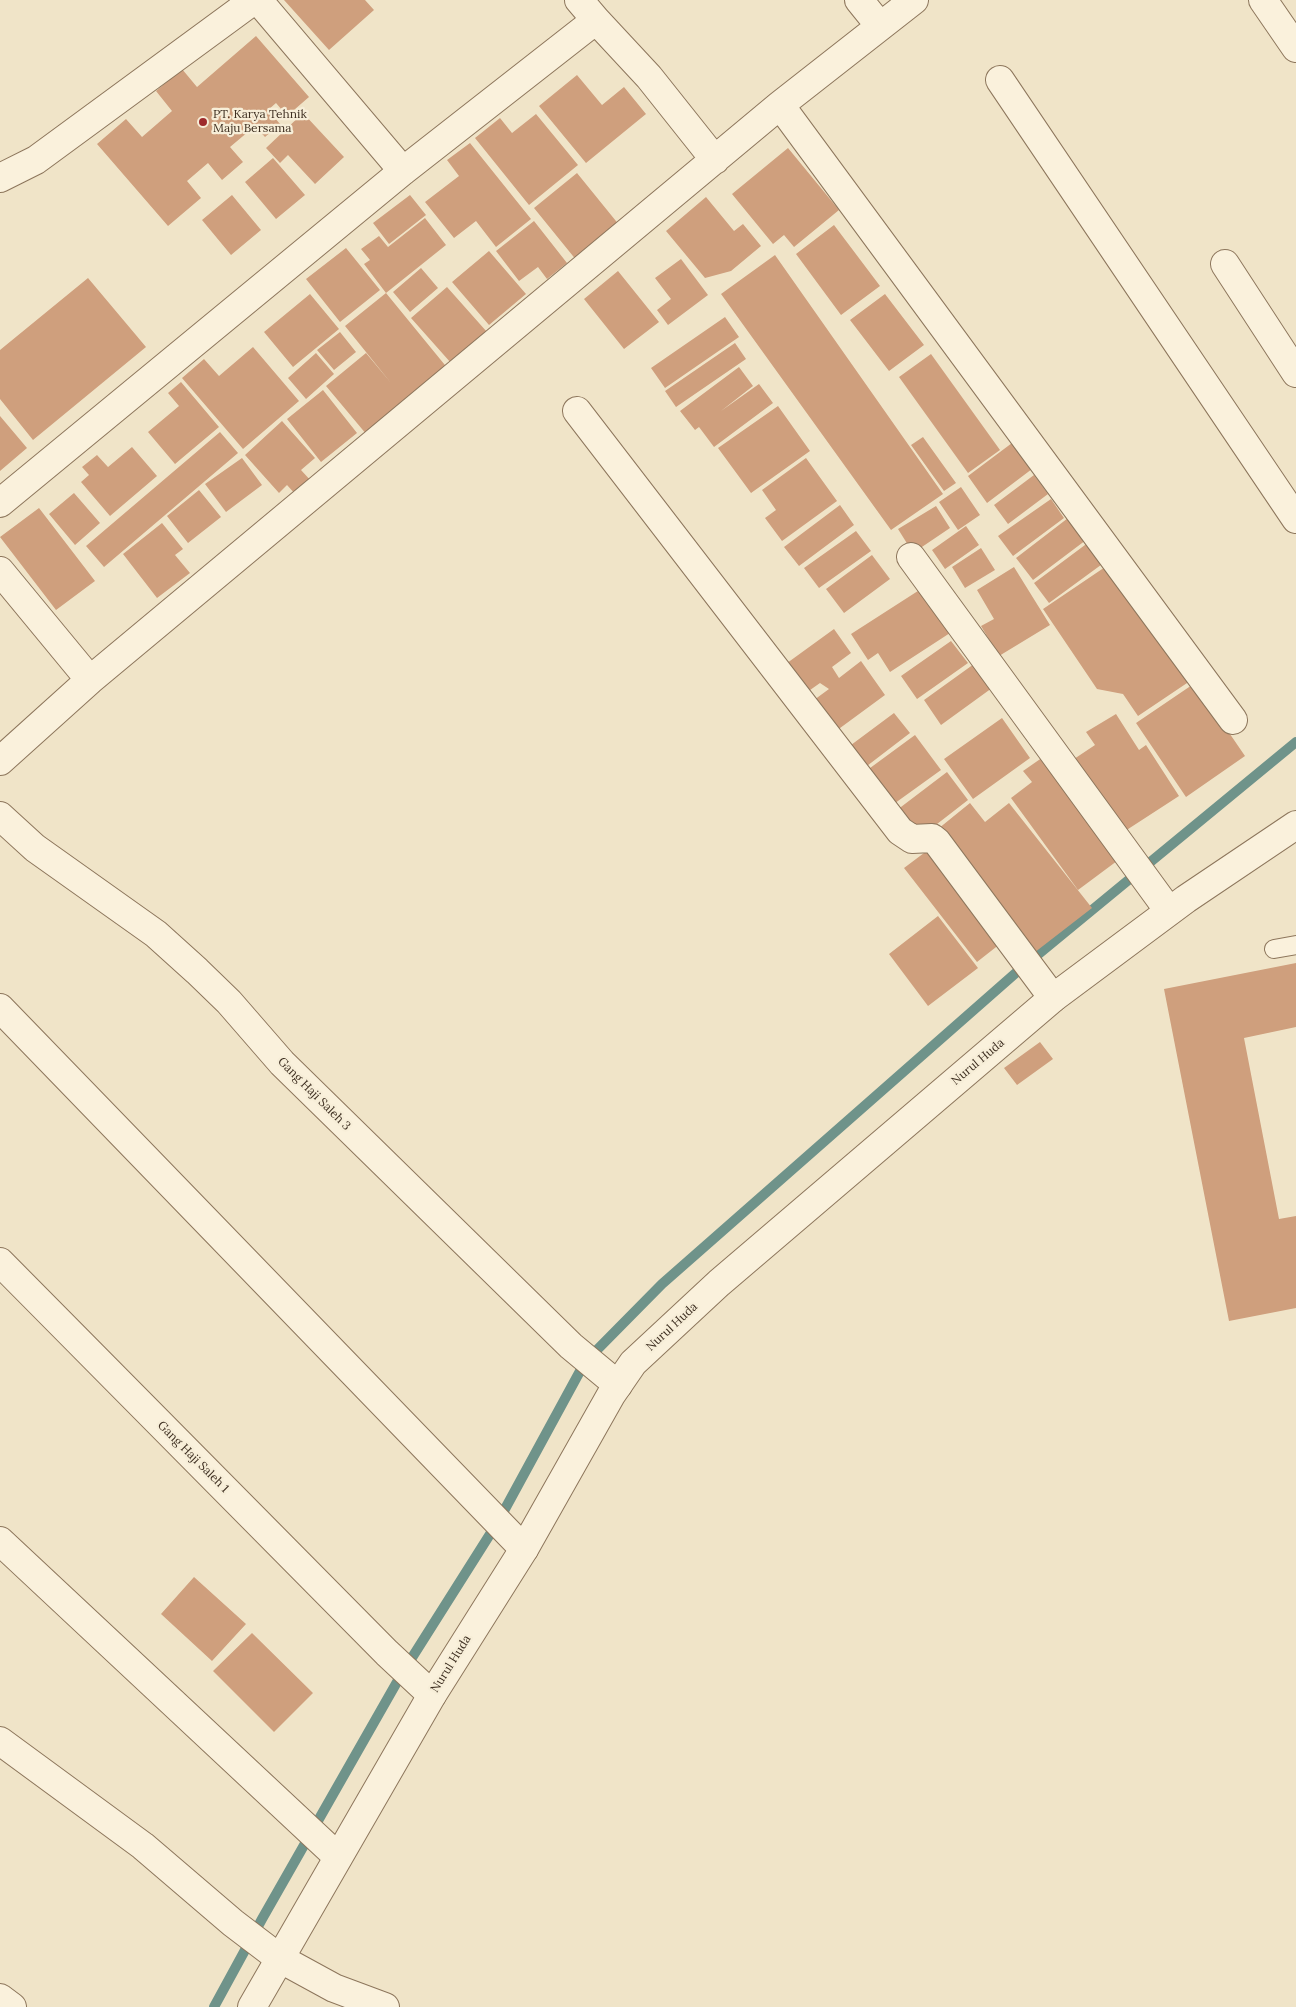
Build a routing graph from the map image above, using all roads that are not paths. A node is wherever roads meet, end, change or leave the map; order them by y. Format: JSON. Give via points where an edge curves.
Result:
{"nodes":[{"id":1,"x":256,"y":0,"type":"edge"},
{"id":2,"x":859,"y":0,"type":"edge"},
{"id":3,"x":914,"y":0,"type":"edge"},
{"id":4,"x":1263,"y":0,"type":"edge"},
{"id":5,"x":588,"y":10,"type":"edge"},
{"id":6,"x":880,"y":26,"type":"junction"},
{"id":7,"x":1296,"y":48,"type":"edge"},
{"id":8,"x":1000,"y":80,"type":"dead end"},
{"id":9,"x":780,"y":105,"type":"junction"},
{"id":10,"x":715,"y":160,"type":"junction"},
{"id":11,"x":403,"y":170,"type":"junction"},
{"id":12,"x":0,"y":178,"type":"edge"},
{"id":13,"x":1225,"y":264,"type":"dead end"},
{"id":14,"x":1296,"y":373,"type":"edge"},
{"id":15,"x":577,"y":410,"type":"dead end"},
{"id":16,"x":0,"y":503,"type":"edge"},
{"id":17,"x":1296,"y":519,"type":"edge"},
{"id":18,"x":911,"y":557,"type":"dead end"},
{"id":19,"x":0,"y":571,"type":"edge"},
{"id":20,"x":90,"y":680,"type":"junction"},
{"id":21,"x":1233,"y":720,"type":"dead end"},
{"id":22,"x":0,"y":761,"type":"edge"},
{"id":23,"x":0,"y":816,"type":"edge"},
{"id":24,"x":1296,"y":825,"type":"edge"},
{"id":25,"x":1165,"y":905,"type":"junction"},
{"id":26,"x":1296,"y":945,"type":"edge"},
{"id":27,"x":1274,"y":949,"type":"dead end"},
{"id":28,"x":1047,"y":990,"type":"junction"},
{"id":29,"x":0,"y":1008,"type":"edge"},
{"id":30,"x":0,"y":1262,"type":"edge"},
{"id":31,"x":610,"y":1378,"type":"junction"},
{"id":32,"x":0,"y":1541,"type":"edge"},
{"id":33,"x":516,"y":1541,"type":"junction"},
{"id":34,"x":422,"y":1686,"type":"junction"},
{"id":35,"x":0,"y":1741,"type":"edge"},
{"id":36,"x":332,"y":1852,"type":"junction"},
{"id":37,"x":270,"y":1951,"type":"junction"},
{"id":38,"x":0,"y":1998,"type":"edge"},
{"id":39,"x":12,"y":2007,"type":"edge"},
{"id":40,"x":252,"y":2007,"type":"edge"},
{"id":41,"x":385,"y":2007,"type":"edge"}],
"edges":[{"from":1,"to":11,"type":"street"},
{"from":1,"to":12,"type":"street","via":[[36,160]]},
{"from":2,"to":6,"type":"street"},
{"from":3,"to":6,"type":"street"},
{"from":4,"to":7,"type":"street"},
{"from":5,"to":10,"type":"street","via":[[649,77]]},
{"from":5,"to":11,"type":"street"},
{"from":6,"to":9,"type":"street"},
{"from":8,"to":17,"type":"street"},
{"from":9,"to":10,"type":"street"},
{"from":9,"to":21,"type":"street"},
{"from":10,"to":20,"type":"street"},
{"from":11,"to":16,"type":"street"},
{"from":13,"to":14,"type":"street"},
{"from":15,"to":28,"type":"street","via":[[900,831],[912,839],[932,838],[938,842]]},
{"from":18,"to":25,"type":"street"},
{"from":19,"to":20,"type":"street"},
{"from":20,"to":22,"type":"street"},
{"from":23,"to":31,"type":"street","name":"Gang Haji Saleh 3","via":[[35,848],[156,934],[198,971],[282,1063],[571,1346]]},
{"from":24,"to":25,"type":"street","name":"Nurul Huda"},
{"from":25,"to":28,"type":"street","name":"Nurul Huda"},
{"from":26,"to":27,"type":"lane"},
{"from":28,"to":31,"type":"street","name":"Nurul Huda","via":[[633,1363]]},
{"from":29,"to":33,"type":"street"},
{"from":30,"to":34,"type":"street","name":"Gang Haji Saleh 1"},
{"from":31,"to":33,"type":"street","name":"Nurul Huda"},
{"from":32,"to":36,"type":"street"},
{"from":33,"to":34,"type":"street","name":"Nurul Huda"},
{"from":34,"to":36,"type":"street","name":"Nurul Huda"},
{"from":35,"to":37,"type":"street","via":[[143,1846]]},
{"from":36,"to":37,"type":"street","name":"Nurul Huda"},
{"from":37,"to":40,"type":"street","name":"Nurul Huda"},
{"from":37,"to":41,"type":"street","via":[[334,1988]]},
{"from":38,"to":39,"type":"street"}]}
